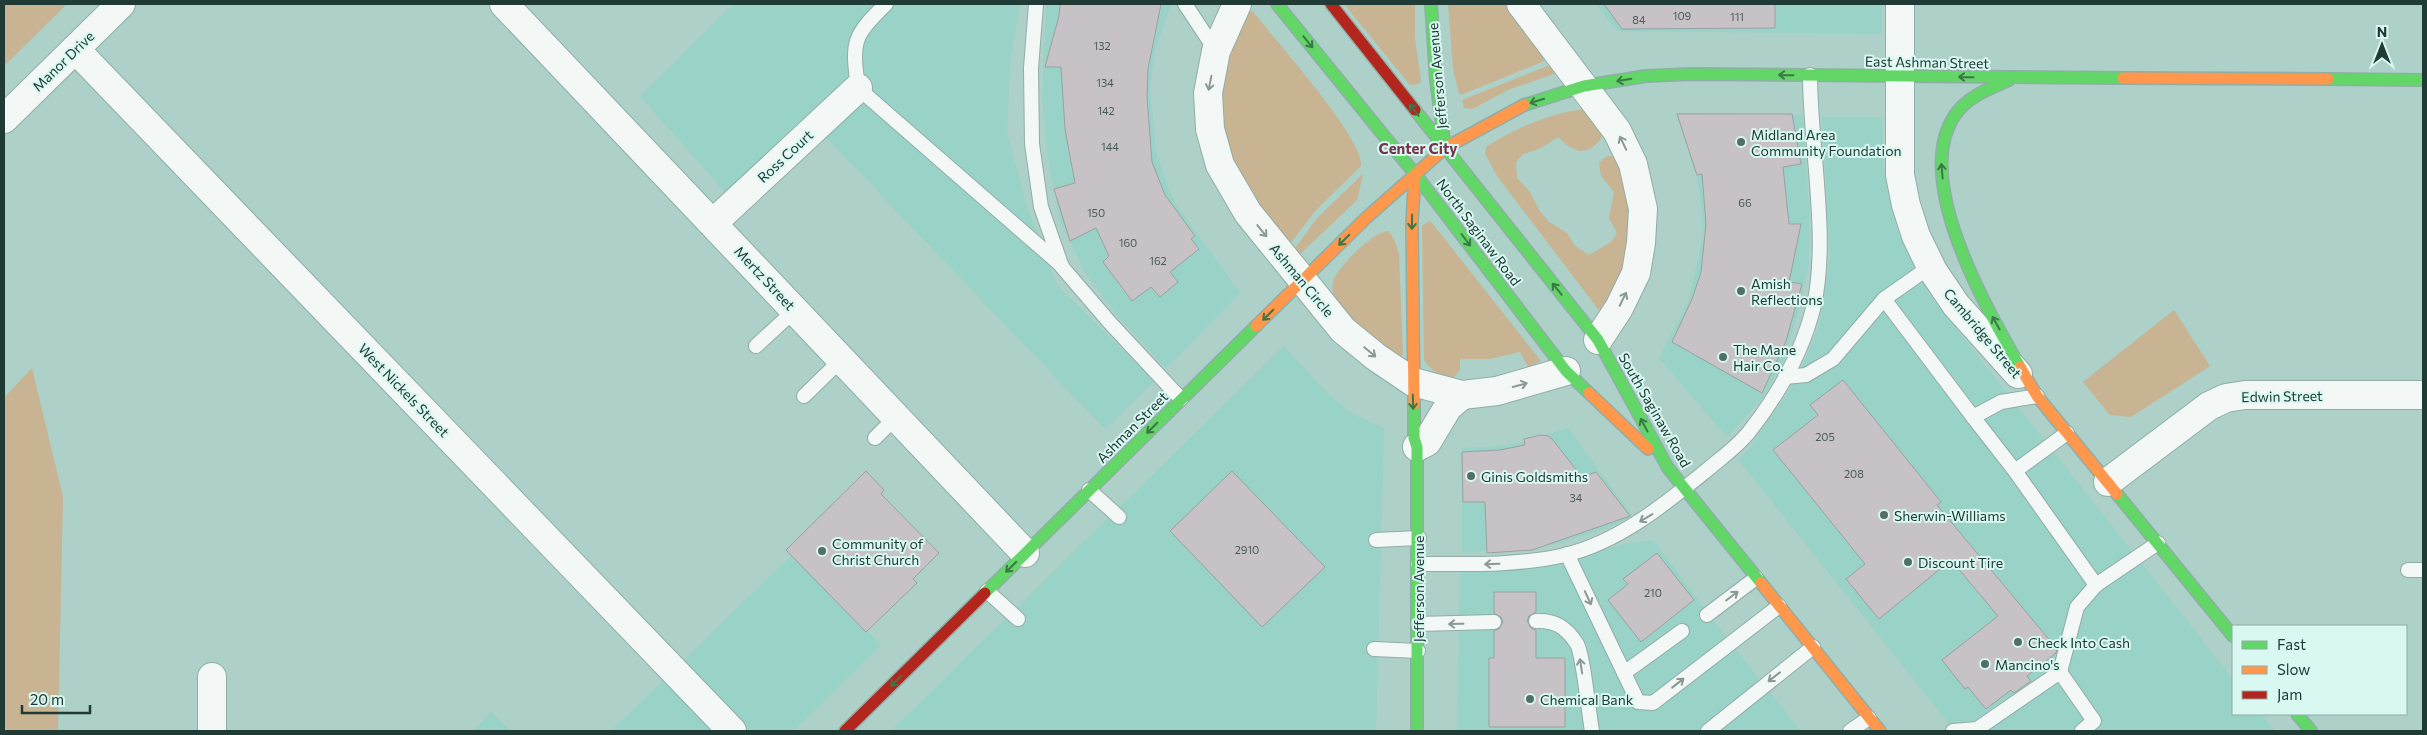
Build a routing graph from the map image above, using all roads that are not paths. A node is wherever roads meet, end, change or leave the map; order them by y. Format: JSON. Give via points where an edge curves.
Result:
{"nodes":[{"id":1,"x":121,"y":4,"type":"edge"},
{"id":2,"x":886,"y":4,"type":"edge"},
{"id":3,"x":1036,"y":4,"type":"edge"},
{"id":4,"x":1185,"y":4,"type":"edge"},
{"id":5,"x":1236,"y":4,"type":"edge"},
{"id":6,"x":1277,"y":4,"type":"edge"},
{"id":7,"x":1331,"y":4,"type":"edge"},
{"id":8,"x":1432,"y":4,"type":"edge"},
{"id":9,"x":1521,"y":4,"type":"edge"},
{"id":10,"x":1900,"y":4,"type":"edge"},
{"id":11,"x":519,"y":9,"type":"edge"},
{"id":12,"x":75,"y":49,"type":"junction"},
{"id":13,"x":1216,"y":51,"type":"junction"},
{"id":14,"x":1810,"y":75,"type":"junction"},
{"id":15,"x":1900,"y":76,"type":"junction"},
{"id":16,"x":2014,"y":78,"type":"junction"},
{"id":17,"x":2423,"y":80,"type":"edge"},
{"id":18,"x":1584,"y":86,"type":"junction"},
{"id":19,"x":858,"y":88,"type":"junction"},
{"id":20,"x":4,"y":119,"type":"edge"},
{"id":21,"x":1445,"y":148,"type":"junction"},
{"id":22,"x":1415,"y":174,"type":"junction"},
{"id":23,"x":713,"y":223,"type":"junction"},
{"id":24,"x":1931,"y":266,"type":"junction"},
{"id":25,"x":1062,"y":267,"type":"junction"},
{"id":26,"x":1302,"y":280,"type":"junction"},
{"id":27,"x":1884,"y":299,"type":"junction"},
{"id":28,"x":795,"y":310,"type":"junction"},
{"id":29,"x":1598,"y":340,"type":"junction"},
{"id":30,"x":756,"y":346,"type":"dead end"},
{"id":31,"x":842,"y":359,"type":"junction"},
{"id":32,"x":1566,"y":371,"type":"junction"},
{"id":33,"x":1785,"y":377,"type":"junction"},
{"id":34,"x":1413,"y":382,"type":"junction"},
{"id":35,"x":1462,"y":395,"type":"junction"},
{"id":36,"x":804,"y":396,"type":"dead end"},
{"id":37,"x":2037,"y":396,"type":"junction"},
{"id":38,"x":2423,"y":396,"type":"edge"},
{"id":39,"x":1181,"y":400,"type":"junction"},
{"id":40,"x":896,"y":417,"type":"junction"},
{"id":41,"x":1973,"y":417,"type":"junction"},
{"id":42,"x":2067,"y":432,"type":"junction"},
{"id":43,"x":875,"y":438,"type":"dead end"},
{"id":44,"x":1417,"y":447,"type":"junction"},
{"id":45,"x":1668,"y":468,"type":"junction"},
{"id":46,"x":2015,"y":471,"type":"junction"},
{"id":47,"x":2108,"y":482,"type":"junction"},
{"id":48,"x":1685,"y":488,"type":"junction"},
{"id":49,"x":1089,"y":490,"type":"junction"},
{"id":50,"x":1119,"y":517,"type":"dead end"},
{"id":51,"x":1419,"y":538,"type":"junction"},
{"id":52,"x":1376,"y":540,"type":"dead end"},
{"id":53,"x":2158,"y":543,"type":"junction"},
{"id":54,"x":1025,"y":553,"type":"junction"},
{"id":55,"x":1568,"y":554,"type":"junction"},
{"id":56,"x":1418,"y":564,"type":"junction"},
{"id":57,"x":2408,"y":570,"type":"dead end"},
{"id":58,"x":2423,"y":570,"type":"edge"},
{"id":59,"x":1756,"y":578,"type":"junction"},
{"id":60,"x":2096,"y":585,"type":"junction"},
{"id":61,"x":987,"y":591,"type":"junction"},
{"id":62,"x":1779,"y":606,"type":"junction"},
{"id":63,"x":1707,"y":615,"type":"dead end"},
{"id":64,"x":1018,"y":619,"type":"dead end"},
{"id":65,"x":1494,"y":622,"type":"dead end"},
{"id":66,"x":1536,"y":622,"type":"dead end"},
{"id":67,"x":1418,"y":624,"type":"junction"},
{"id":68,"x":1682,"y":631,"type":"dead end"},
{"id":69,"x":2232,"y":635,"type":"edge"},
{"id":70,"x":1813,"y":647,"type":"junction"},
{"id":71,"x":1374,"y":649,"type":"dead end"},
{"id":72,"x":1418,"y":651,"type":"junction"},
{"id":73,"x":2060,"y":672,"type":"junction"},
{"id":74,"x":1624,"y":673,"type":"junction"},
{"id":75,"x":212,"y":678,"type":"dead end"},
{"id":76,"x":2298,"y":715,"type":"edge"},
{"id":77,"x":1869,"y":718,"type":"junction"},
{"id":78,"x":212,"y":731,"type":"edge"},
{"id":79,"x":732,"y":731,"type":"edge"},
{"id":80,"x":845,"y":731,"type":"edge"},
{"id":81,"x":1417,"y":731,"type":"edge"},
{"id":82,"x":1592,"y":731,"type":"edge"},
{"id":83,"x":1708,"y":731,"type":"edge"},
{"id":84,"x":1850,"y":731,"type":"edge"},
{"id":85,"x":1880,"y":731,"type":"edge"},
{"id":86,"x":1952,"y":731,"type":"edge"},
{"id":87,"x":2082,"y":731,"type":"edge"},
{"id":88,"x":2311,"y":731,"type":"edge"}],
"edges":[{"from":1,"to":12,"type":"street","name":"Manor Drive"},
{"from":2,"to":19,"type":"lane","via":[[855,41]]},
{"from":3,"to":25,"type":"lane","via":[[1031,68],[1032,144],[1041,207]]},
{"from":4,"to":13,"type":"lane"},
{"from":5,"to":13,"type":"street","name":"Ashman Circle"},
{"from":6,"to":22,"type":"street","name":"North Saginaw Road","one_way":true},
{"from":21,"to":7,"type":"street","one_way":true},
{"from":8,"to":21,"type":"street","name":"Jefferson Avenue","via":[[1436,80]]},
{"from":9,"to":18,"type":"street"},
{"from":10,"to":15,"type":"street","name":"Cambridge Street"},
{"from":11,"to":23,"type":"street","name":"Mertz Street"},
{"from":12,"to":20,"type":"street","name":"Manor Drive"},
{"from":12,"to":79,"type":"street","name":"West Nickels Street"},
{"from":13,"to":26,"type":"street","name":"Ashman Circle","one_way":true,"via":[[1208,93],[1210,129],[1220,165],[1248,214]]},
{"from":14,"to":15,"type":"street","name":"East Ashman Street"},
{"from":14,"to":18,"type":"street","name":"East Ashman Street","one_way":true,"via":[[1664,75]]},
{"from":14,"to":33,"type":"lane","via":[[1817,273],[1814,305]]},
{"from":16,"to":15,"type":"street","name":"East Ashman Street","one_way":true},
{"from":15,"to":24,"type":"street","name":"Cambridge Street","via":[[1900,175],[1913,228]]},
{"from":16,"to":17,"type":"street","name":"East Ashman Street"},
{"from":37,"to":16,"type":"street","name":"Cambridge Street","one_way":true,"via":[[1985,305],[1969,269],[1947,207],[1941,159],[1948,127],[1960,109],[1972,97]]},
{"from":18,"to":21,"type":"street","name":"East Ashman Street","one_way":true,"via":[[1528,103]]},
{"from":29,"to":18,"type":"street","one_way":true,"via":[[1636,273],[1643,209],[1633,164],[1622,141]]},
{"from":19,"to":23,"type":"street","name":"Ross Court"},
{"from":19,"to":25,"type":"lane"},
{"from":21,"to":22,"type":"street","name":"Ashman Street"},
{"from":29,"to":21,"type":"street","name":"South Saginaw Road","one_way":true},
{"from":22,"to":26,"type":"street","name":"Ashman Street","one_way":true},
{"from":22,"to":32,"type":"street","name":"North Saginaw Road","one_way":true},
{"from":22,"to":34,"type":"street","name":"Jefferson Avenue","one_way":true,"via":[[1412,221]]},
{"from":23,"to":28,"type":"street","name":"Mertz Street"},
{"from":24,"to":27,"type":"lane"},
{"from":24,"to":37,"type":"street","name":"Cambridge Street","via":[[1956,305]]},
{"from":25,"to":39,"type":"lane"},
{"from":26,"to":34,"type":"street","name":"Ashman Circle","one_way":true,"via":[[1343,330]]},
{"from":26,"to":39,"type":"street","name":"Ashman Street","one_way":true},
{"from":27,"to":33,"type":"lane","via":[[1832,359],[1806,375]]},
{"from":27,"to":41,"type":"lane"},
{"from":28,"to":30,"type":"lane"},
{"from":28,"to":31,"type":"street","name":"Mertz Street"},
{"from":45,"to":29,"type":"street","name":"South Saginaw Road","one_way":true},
{"from":31,"to":36,"type":"lane"},
{"from":31,"to":40,"type":"street","name":"Mertz Street"},
{"from":35,"to":32,"type":"street","name":"Ashman Circle","one_way":true,"via":[[1497,391]]},
{"from":32,"to":45,"type":"street","name":"North Saginaw Road"},
{"from":33,"to":48,"type":"lane","via":[[1747,434]]},
{"from":34,"to":35,"type":"street","name":"Ashman Circle"},
{"from":34,"to":44,"type":"street","name":"Jefferson Avenue","one_way":true},
{"from":35,"to":44,"type":"street","via":[[1448,407],[1428,442]]},
{"from":37,"to":41,"type":"lane","via":[[2001,402]]},
{"from":37,"to":42,"type":"street","name":"Cambridge Street"},
{"from":38,"to":47,"type":"street","name":"Edwin Street","via":[[2245,395],[2226,398],[2209,406]]},
{"from":39,"to":49,"type":"street","name":"Ashman Street","one_way":true},
{"from":40,"to":43,"type":"lane"},
{"from":40,"to":54,"type":"street","name":"Mertz Street"},
{"from":41,"to":46,"type":"lane"},
{"from":42,"to":46,"type":"lane"},
{"from":42,"to":47,"type":"street","name":"Cambridge Street"},
{"from":44,"to":51,"type":"street","name":"Jefferson Avenue"},
{"from":45,"to":48,"type":"street","name":"South Saginaw Road"},
{"from":46,"to":60,"type":"lane"},
{"from":47,"to":53,"type":"street","name":"Cambridge Street"},
{"from":48,"to":55,"type":"lane","one_way":true,"via":[[1642,520]]},
{"from":48,"to":59,"type":"street","name":"South Saginaw Road"},
{"from":49,"to":50,"type":"lane"},
{"from":49,"to":54,"type":"street","name":"Ashman Street"},
{"from":51,"to":52,"type":"lane"},
{"from":51,"to":56,"type":"street","name":"Jefferson Avenue"},
{"from":53,"to":60,"type":"lane"},
{"from":53,"to":69,"type":"street","name":"Cambridge Street"},
{"from":54,"to":61,"type":"street","name":"Ashman Street","one_way":true},
{"from":55,"to":56,"type":"lane","one_way":true,"via":[[1530,562]]},
{"from":55,"to":74,"type":"lane","one_way":true},
{"from":56,"to":67,"type":"street","name":"Jefferson Avenue"},
{"from":57,"to":58,"type":"lane"},
{"from":59,"to":62,"type":"street","name":"South Saginaw Road"},
{"from":63,"to":59,"type":"lane","one_way":true},
{"from":60,"to":73,"type":"lane","via":[[2077,607]]},
{"from":61,"to":64,"type":"lane"},
{"from":61,"to":80,"type":"street","name":"Ashman Street","one_way":true},
{"from":62,"to":70,"type":"street","name":"South Saginaw Road"},
{"from":74,"to":62,"type":"lane","one_way":true,"via":[[1638,702],[1654,703]]},
{"from":65,"to":67,"type":"lane","one_way":true},
{"from":82,"to":66,"type":"lane","one_way":true,"via":[[1578,645],[1560,624],[1549,620]]},
{"from":67,"to":72,"type":"street","name":"Jefferson Avenue"},
{"from":68,"to":74,"type":"lane"},
{"from":70,"to":77,"type":"street","name":"South Saginaw Road"},
{"from":70,"to":83,"type":"lane","one_way":true},
{"from":71,"to":72,"type":"lane"},
{"from":72,"to":81,"type":"street","name":"Jefferson Avenue"},
{"from":73,"to":86,"type":"lane","via":[[1977,729]]},
{"from":73,"to":87,"type":"lane","via":[[2094,721]]},
{"from":75,"to":78,"type":"street"},
{"from":76,"to":88,"type":"street"},
{"from":77,"to":84,"type":"lane"},
{"from":77,"to":85,"type":"street","name":"South Saginaw Road"}]}
